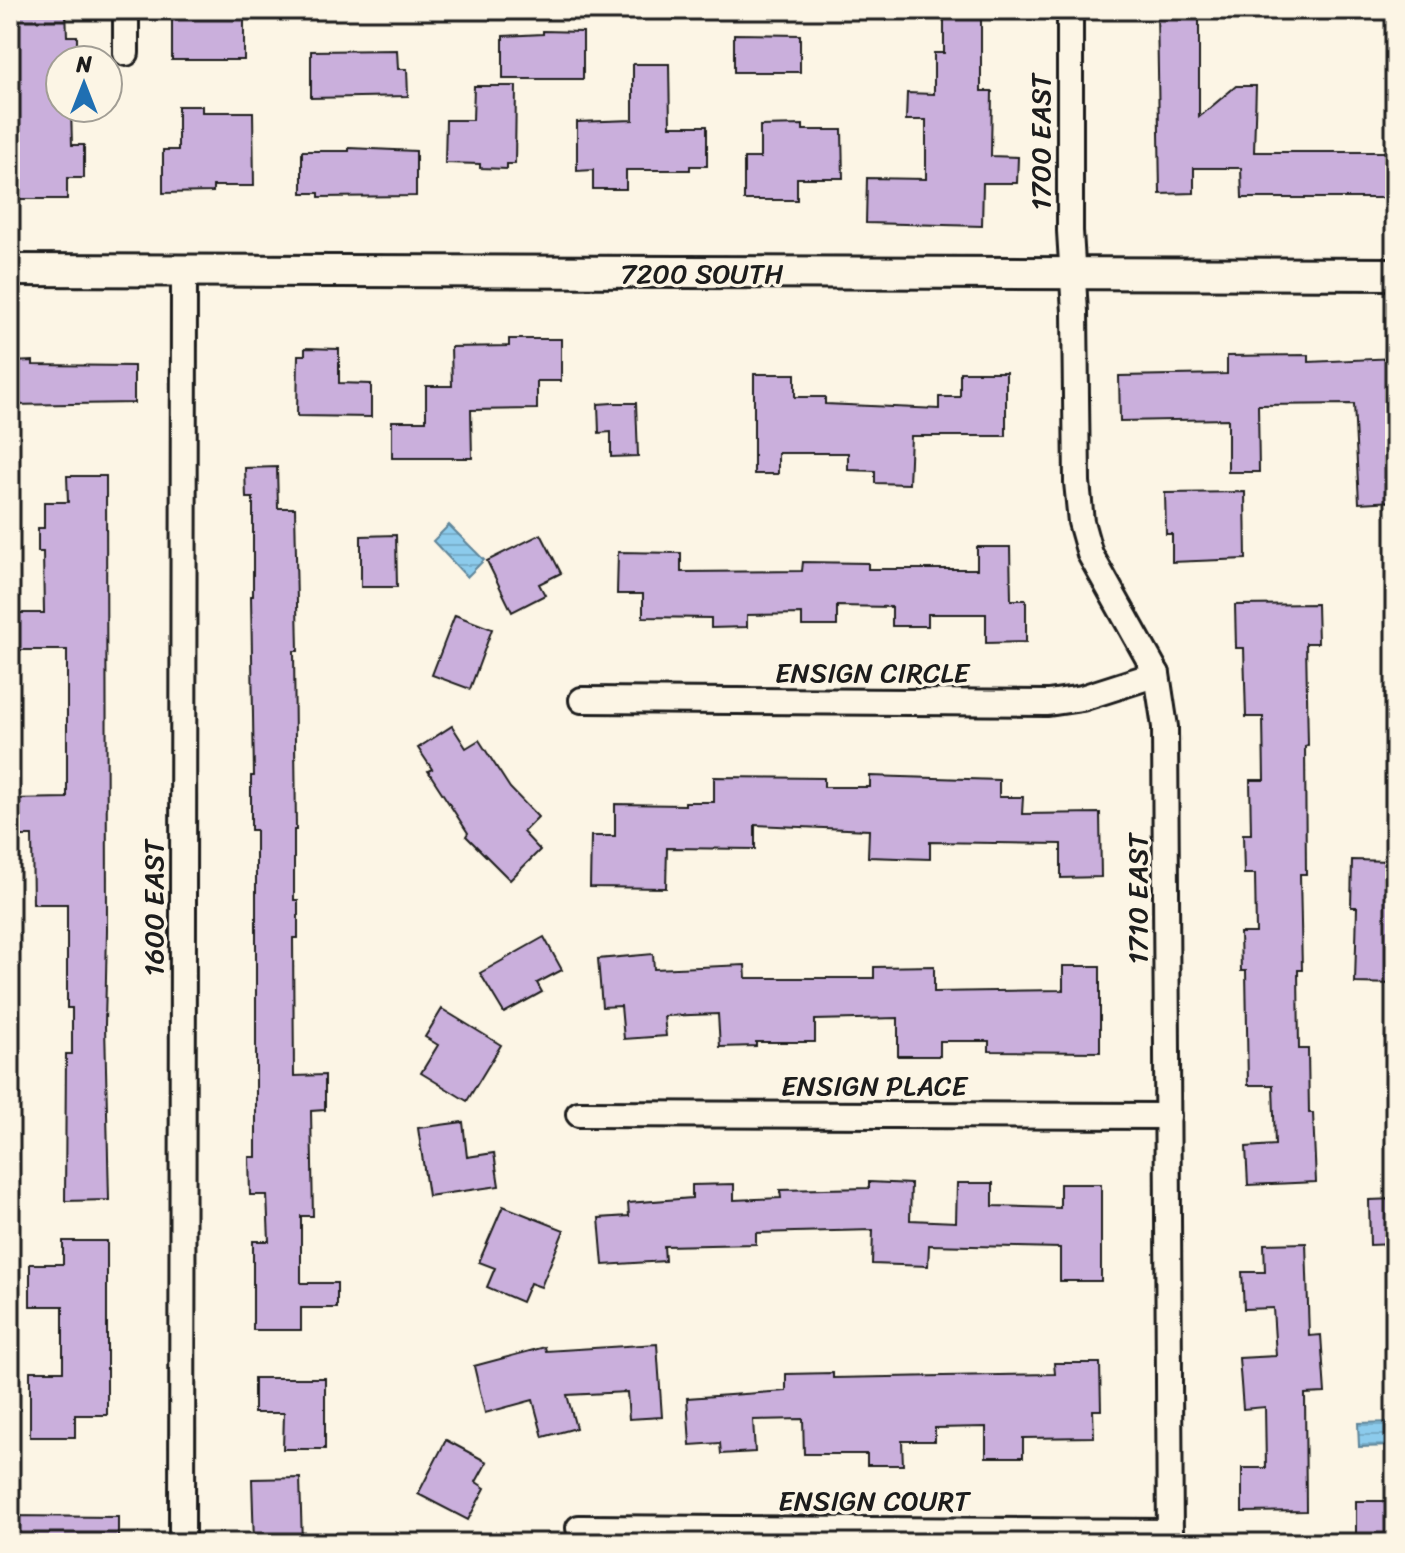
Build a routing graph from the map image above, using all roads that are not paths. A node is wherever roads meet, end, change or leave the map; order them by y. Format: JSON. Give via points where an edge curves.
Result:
{"nodes":[{"id":1,"x":126,"y":10,"type":"edge"},
{"id":2,"x":1070,"y":10,"type":"edge"},
{"id":3,"x":126,"y":53,"type":"dead end"},
{"id":4,"x":10,"y":270,"type":"edge"},
{"id":5,"x":184,"y":272,"type":"junction"},
{"id":6,"x":1072,"y":273,"type":"junction"},
{"id":7,"x":1395,"y":274,"type":"edge"},
{"id":8,"x":1157,"y":674,"type":"junction"},
{"id":9,"x":582,"y":700,"type":"dead end"},
{"id":10,"x":579,"y":1114,"type":"dead end"},
{"id":11,"x":1168,"y":1116,"type":"junction"},
{"id":12,"x":579,"y":1528,"type":"dead end"},
{"id":13,"x":1170,"y":1537,"type":"edge"},
{"id":14,"x":182,"y":1543,"type":"edge"}],
"edges":[{"from":1,"to":3,"type":"street"},
{"from":2,"to":6,"type":"street","name":"1700 EAST"},
{"from":4,"to":5,"type":"street","name":"7200 SOUTH"},
{"from":5,"to":6,"type":"street","name":"7200 SOUTH"},
{"from":5,"to":14,"type":"street","name":"1600 EAST"},
{"from":6,"to":7,"type":"street","name":"7200 SOUTH"},
{"from":6,"to":8,"type":"street","name":"1710 EAST","via":[[1081,522],[1090,554]]},
{"from":8,"to":9,"type":"street","name":"ENSIGN CIRCLE","via":[[1048,703]]},
{"from":8,"to":11,"type":"street","name":"1710 EAST","via":[[1165,727]]},
{"from":10,"to":11,"type":"street","name":"ENSIGN PLACE"},
{"from":11,"to":13,"type":"street","name":"1710 EAST"},
{"from":12,"to":13,"type":"street","name":"ENSIGN COURT"}]}
